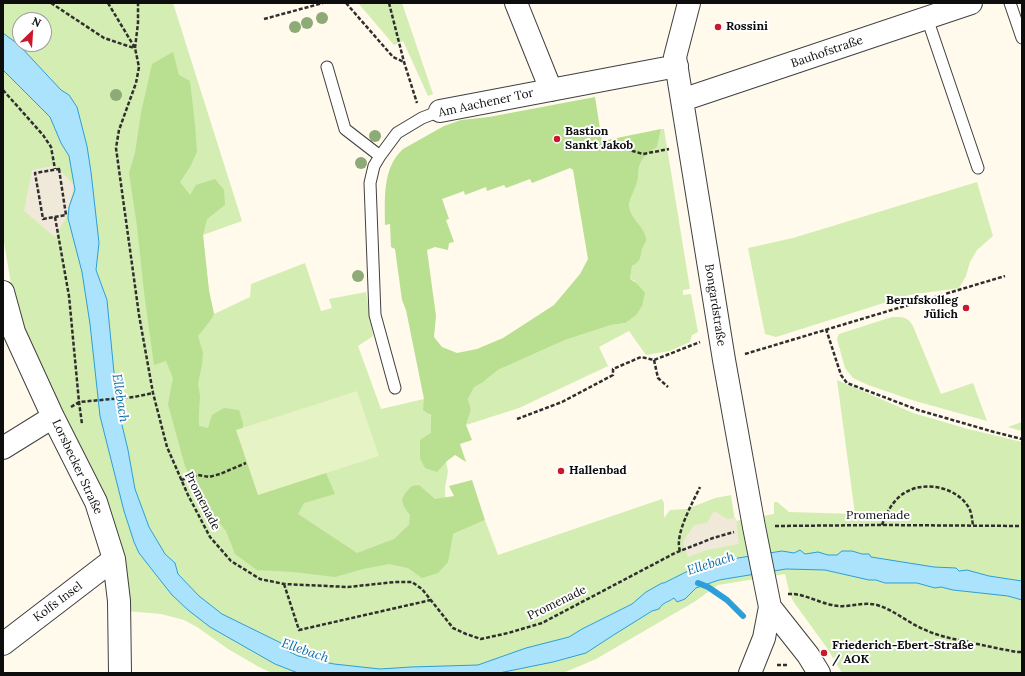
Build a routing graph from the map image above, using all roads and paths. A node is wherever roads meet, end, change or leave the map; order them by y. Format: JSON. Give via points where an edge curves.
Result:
{"nodes":[{"id":1,"x":51,"y":3,"type":"edge"},
{"id":2,"x":108,"y":3,"type":"edge"},
{"id":3,"x":138,"y":3,"type":"edge"},
{"id":4,"x":324,"y":3,"type":"edge"},
{"id":5,"x":346,"y":3,"type":"edge"},
{"id":6,"x":389,"y":3,"type":"edge"},
{"id":7,"x":516,"y":3,"type":"edge"},
{"id":8,"x":689,"y":3,"type":"edge"},
{"id":9,"x":972,"y":3,"type":"edge"},
{"id":10,"x":1010,"y":3,"type":"edge"},
{"id":11,"x":264,"y":18,"type":"dead end"},
{"id":12,"x":927,"y":18,"type":"junction"},
{"id":13,"x":1022,"y":38,"type":"edge"},
{"id":14,"x":135,"y":48,"type":"junction"},
{"id":15,"x":404,"y":62,"type":"junction"},
{"id":16,"x":677,"y":66,"type":"junction"},
{"id":17,"x":327,"y":67,"type":"dead end"},
{"id":18,"x":3,"y":90,"type":"edge"},
{"id":19,"x":551,"y":90,"type":"junction"},
{"id":20,"x":682,"y":100,"type":"junction"},
{"id":21,"x":431,"y":114,"type":"junction"},
{"id":22,"x":689,"y":145,"type":"junction"},
{"id":23,"x":626,"y":149,"type":"dead end"},
{"id":24,"x":380,"y":156,"type":"junction"},
{"id":25,"x":978,"y":168,"type":"dead end"},
{"id":26,"x":56,"y":169,"type":"junction"},
{"id":27,"x":55,"y":217,"type":"junction"},
{"id":28,"x":1005,"y":276,"type":"dead end"},
{"id":29,"x":3,"y":292,"type":"edge"},
{"id":30,"x":826,"y":329,"type":"junction"},
{"id":31,"x":720,"y":332,"type":"junction"},
{"id":32,"x":654,"y":360,"type":"junction"},
{"id":33,"x":724,"y":360,"type":"junction"},
{"id":34,"x":668,"y":387,"type":"dead end"},
{"id":35,"x":395,"y":388,"type":"dead end"},
{"id":36,"x":153,"y":393,"type":"junction"},
{"id":37,"x":96,"y":401,"type":"dead end"},
{"id":38,"x":53,"y":417,"type":"junction"},
{"id":39,"x":517,"y":419,"type":"dead end"},
{"id":40,"x":82,"y":425,"type":"dead end"},
{"id":41,"x":1022,"y":438,"type":"edge"},
{"id":42,"x":3,"y":448,"type":"edge"},
{"id":43,"x":246,"y":463,"type":"dead end"},
{"id":44,"x":181,"y":480,"type":"junction"},
{"id":45,"x":700,"y":487,"type":"dead end"},
{"id":46,"x":882,"y":525,"type":"junction"},
{"id":47,"x":973,"y":526,"type":"junction"},
{"id":48,"x":1022,"y":526,"type":"edge"},
{"id":49,"x":754,"y":527,"type":"junction"},
{"id":50,"x":680,"y":551,"type":"junction"},
{"id":51,"x":114,"y":560,"type":"junction"},
{"id":52,"x":284,"y":584,"type":"junction"},
{"id":53,"x":768,"y":596,"type":"junction"},
{"id":54,"x":431,"y":600,"type":"junction"},
{"id":55,"x":3,"y":644,"type":"edge"},
{"id":56,"x":1022,"y":652,"type":"edge"},
{"id":57,"x":806,"y":665,"type":"edge"},
{"id":58,"x":759,"y":668,"type":"edge"},
{"id":59,"x":120,"y":673,"type":"edge"}],
"edges":[{"from":1,"to":14,"type":"path","via":[[104,38]]},
{"from":2,"to":14,"type":"path"},
{"from":3,"to":14,"type":"path"},
{"from":4,"to":11,"type":"path"},
{"from":5,"to":15,"type":"path","via":[[393,57]]},
{"from":6,"to":15,"type":"path"},
{"from":7,"to":19,"type":"street","name":"Am Aachener Tor"},
{"from":8,"to":16,"type":"street","name":"Bongardstraße","via":[[675,57]]},
{"from":9,"to":12,"type":"street","name":"Bauhofstraße"},
{"from":10,"to":13,"type":"lane"},
{"from":12,"to":20,"type":"street","name":"Bauhofstraße"},
{"from":12,"to":25,"type":"lane"},
{"from":14,"to":36,"type":"path","name":"Promenade","via":[[139,66],[136,83],[119,130],[116,148],[139,315]]},
{"from":15,"to":21,"type":"path"},
{"from":16,"to":19,"type":"street","name":"Am Aachener Tor"},
{"from":16,"to":20,"type":"street","name":"Bongardstraße"},
{"from":17,"to":24,"type":"lane","via":[[345,129]]},
{"from":18,"to":26,"type":"path","via":[[43,135],[51,147]]},
{"from":19,"to":21,"type":"street","name":"Am Aachener Tor"},
{"from":20,"to":22,"type":"street","name":"Bongardstraße"},
{"from":21,"to":24,"type":"lane","via":[[397,133]]},
{"from":22,"to":23,"type":"path","via":[[642,154]]},
{"from":22,"to":31,"type":"street","name":"Bongardstraße"},
{"from":24,"to":35,"type":"lane","via":[[374,166],[370,183],[375,315]]},
{"from":26,"to":27,"type":"path","via":[[59,169],[66,215]]},
{"from":26,"to":27,"type":"path","via":[[35,173],[43,219]]},
{"from":27,"to":40,"type":"path","via":[[69,296]]},
{"from":28,"to":30,"type":"path"},
{"from":29,"to":38,"type":"street","name":"Lorsbecker Straße","via":[[14,332]]},
{"from":30,"to":33,"type":"path"},
{"from":30,"to":41,"type":"path","via":[[841,375],[847,383],[918,410]]},
{"from":31,"to":32,"type":"path"},
{"from":31,"to":33,"type":"street","name":"Bongardstraße"},
{"from":32,"to":34,"type":"path","via":[[658,378]]},
{"from":32,"to":39,"type":"path","via":[[641,357],[629,362],[613,369],[613,375],[562,402]]},
{"from":33,"to":49,"type":"street","name":"Bongardstraße"},
{"from":36,"to":37,"type":"path"},
{"from":36,"to":44,"type":"path","name":"Promenade","via":[[167,447]]},
{"from":38,"to":42,"type":"street"},
{"from":38,"to":51,"type":"street","name":"Lorsbecker Straße","via":[[96,502]]},
{"from":43,"to":44,"type":"path","via":[[209,477],[198,475]]},
{"from":44,"to":52,"type":"path","name":"Promenade","via":[[210,537],[231,561],[260,579]]},
{"from":45,"to":50,"type":"path","via":[[679,536]]},
{"from":46,"to":47,"type":"path","name":"Promenade"},
{"from":46,"to":47,"type":"path","via":[[889,509],[900,496],[914,488],[927,486],[943,488],[958,496],[968,506]]},
{"from":46,"to":49,"type":"path","name":"Promenade"},
{"from":47,"to":48,"type":"path","name":"Promenade"},
{"from":49,"to":50,"type":"path","name":"Promenade","via":[[713,538]]},
{"from":49,"to":53,"type":"street","name":"Bongardstraße"},
{"from":50,"to":54,"type":"path","name":"Promenade","via":[[542,623],[481,639],[454,628]]},
{"from":51,"to":55,"type":"street","name":"Kolfs Insel"},
{"from":51,"to":59,"type":"street","name":"Lorsbecker Straße","via":[[119,601]]},
{"from":52,"to":54,"type":"path","name":"Promenade","via":[[348,587],[412,582]]},
{"from":52,"to":54,"type":"path","via":[[299,630]]},
{"from":53,"to":56,"type":"path","via":[[793,594],[842,607],[876,605],[891,610],[922,629],[942,637]]},
{"from":53,"to":57,"type":"street"},
{"from":53,"to":58,"type":"street"},
{"from":57,"to":58,"type":"path"},
{"from":57,"to":58,"type":"street","via":[[789,646],[773,648]]}]}
